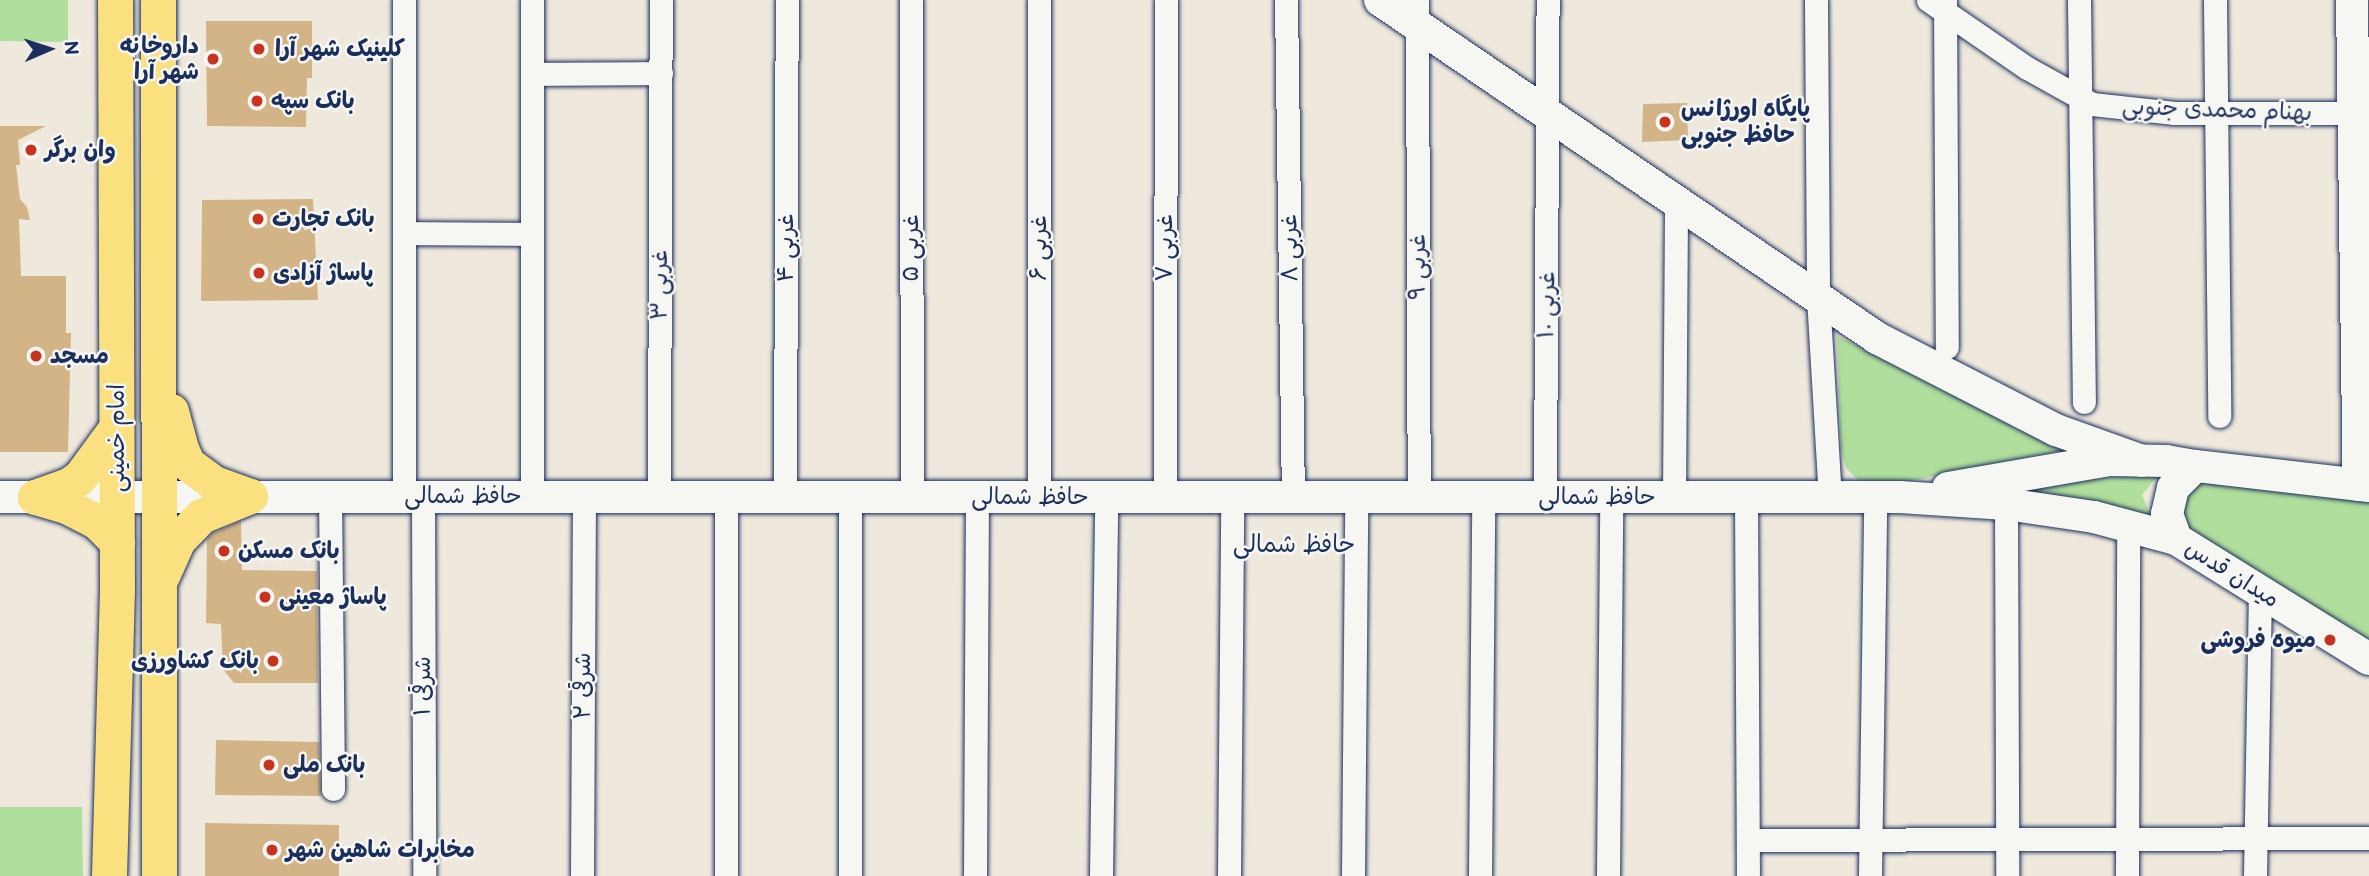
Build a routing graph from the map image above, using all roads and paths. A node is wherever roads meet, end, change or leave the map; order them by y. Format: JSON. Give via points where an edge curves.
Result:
{"nodes":[{"id":1,"x":115,"y":0,"type":"edge"},
{"id":2,"x":404,"y":0,"type":"edge"},
{"id":3,"x":532,"y":0,"type":"edge"},
{"id":4,"x":661,"y":0,"type":"edge"},
{"id":5,"x":787,"y":0,"type":"edge"},
{"id":6,"x":911,"y":0,"type":"edge"},
{"id":7,"x":1039,"y":0,"type":"edge"},
{"id":8,"x":1166,"y":0,"type":"edge"},
{"id":9,"x":1286,"y":0,"type":"edge"},
{"id":10,"x":1380,"y":0,"type":"edge"},
{"id":11,"x":1548,"y":0,"type":"edge"},
{"id":12,"x":1816,"y":0,"type":"edge"},
{"id":13,"x":2079,"y":0,"type":"edge"},
{"id":14,"x":2215,"y":0,"type":"edge"},
{"id":15,"x":2353,"y":0,"type":"edge"},
{"id":16,"x":158,"y":1,"type":"edge"},
{"id":17,"x":1939,"y":4,"type":"edge"},
{"id":18,"x":1417,"y":20,"type":"edge"},
{"id":19,"x":661,"y":73,"type":"junction"},
{"id":20,"x":532,"y":74,"type":"junction"},
{"id":21,"x":2080,"y":98,"type":"junction"},
{"id":22,"x":1548,"y":113,"type":"junction"},
{"id":23,"x":2218,"y":113,"type":"junction"},
{"id":24,"x":2362,"y":113,"type":"edge"},
{"id":25,"x":1676,"y":200,"type":"junction"},
{"id":26,"x":404,"y":233,"type":"junction"},
{"id":27,"x":532,"y":234,"type":"junction"},
{"id":28,"x":1818,"y":297,"type":"junction"},
{"id":29,"x":159,"y":345,"type":"junction"},
{"id":30,"x":1947,"y":346,"type":"dead end"},
{"id":31,"x":2084,"y":402,"type":"dead end"},
{"id":32,"x":2219,"y":416,"type":"dead end"},
{"id":33,"x":116,"y":428,"type":"junction"},
{"id":34,"x":2142,"y":461,"type":"junction"},
{"id":35,"x":2196,"y":466,"type":"junction"},
{"id":36,"x":2364,"y":485,"type":"edge"},
{"id":37,"x":117,"y":496,"type":"junction"},
{"id":38,"x":159,"y":496,"type":"junction"},
{"id":39,"x":250,"y":496,"type":"junction"},
{"id":40,"x":330,"y":496,"type":"junction"},
{"id":41,"x":413,"y":496,"type":"junction"},
{"id":42,"x":532,"y":496,"type":"junction"},
{"id":43,"x":584,"y":496,"type":"junction"},
{"id":44,"x":659,"y":496,"type":"junction"},
{"id":45,"x":726,"y":496,"type":"junction"},
{"id":46,"x":785,"y":496,"type":"junction"},
{"id":47,"x":0,"y":497,"type":"edge"},
{"id":48,"x":35,"y":497,"type":"junction"},
{"id":49,"x":850,"y":497,"type":"junction"},
{"id":50,"x":912,"y":497,"type":"junction"},
{"id":51,"x":977,"y":497,"type":"junction"},
{"id":52,"x":1039,"y":497,"type":"junction"},
{"id":53,"x":1106,"y":497,"type":"junction"},
{"id":54,"x":1166,"y":497,"type":"junction"},
{"id":55,"x":1232,"y":497,"type":"junction"},
{"id":56,"x":1293,"y":497,"type":"junction"},
{"id":57,"x":1356,"y":497,"type":"junction"},
{"id":58,"x":1419,"y":497,"type":"junction"},
{"id":59,"x":1483,"y":497,"type":"junction"},
{"id":60,"x":1545,"y":497,"type":"junction"},
{"id":61,"x":1611,"y":497,"type":"junction"},
{"id":62,"x":1674,"y":497,"type":"junction"},
{"id":63,"x":1746,"y":497,"type":"junction"},
{"id":64,"x":1830,"y":497,"type":"junction"},
{"id":65,"x":1888,"y":497,"type":"junction"},
{"id":66,"x":2006,"y":504,"type":"junction"},
{"id":67,"x":2128,"y":527,"type":"junction"},
{"id":68,"x":2176,"y":540,"type":"junction"},
{"id":69,"x":117,"y":542,"type":"junction"},
{"id":70,"x":159,"y":583,"type":"junction"},
{"id":71,"x":117,"y":590,"type":"junction"},
{"id":72,"x":2260,"y":591,"type":"junction"},
{"id":73,"x":2365,"y":655,"type":"edge"},
{"id":74,"x":158,"y":686,"type":"junction"},
{"id":75,"x":333,"y":789,"type":"dead end"},
{"id":76,"x":2369,"y":838,"type":"edge"},
{"id":77,"x":1871,"y":839,"type":"junction"},
{"id":78,"x":2255,"y":839,"type":"junction"},
{"id":79,"x":1748,"y":840,"type":"junction"},
{"id":80,"x":2007,"y":840,"type":"junction"},
{"id":81,"x":2127,"y":841,"type":"junction"},
{"id":82,"x":109,"y":876,"type":"edge"},
{"id":83,"x":159,"y":876,"type":"edge"},
{"id":84,"x":424,"y":876,"type":"edge"},
{"id":85,"x":582,"y":876,"type":"edge"},
{"id":86,"x":726,"y":876,"type":"edge"},
{"id":87,"x":850,"y":876,"type":"edge"},
{"id":88,"x":975,"y":876,"type":"edge"},
{"id":89,"x":1101,"y":876,"type":"edge"},
{"id":90,"x":1230,"y":876,"type":"edge"},
{"id":91,"x":1353,"y":876,"type":"edge"},
{"id":92,"x":1480,"y":876,"type":"edge"},
{"id":93,"x":1608,"y":876,"type":"edge"},
{"id":94,"x":1748,"y":876,"type":"edge"},
{"id":95,"x":1870,"y":876,"type":"edge"},
{"id":96,"x":2007,"y":876,"type":"edge"},
{"id":97,"x":2127,"y":876,"type":"edge"},
{"id":98,"x":2255,"y":876,"type":"edge"}],
"edges":[{"from":1,"to":33,"type":"main road","name":"امام خمینی"},
{"from":2,"to":26,"type":"street"},
{"from":3,"to":20,"type":"street"},
{"from":4,"to":19,"type":"street","name":"۳ غربی"},
{"from":5,"to":46,"type":"street","name":"۴ غربی"},
{"from":6,"to":50,"type":"street","name":"۵ غربی"},
{"from":7,"to":52,"type":"street","name":"۶ غربی"},
{"from":8,"to":54,"type":"street","name":"۷ غربی"},
{"from":9,"to":56,"type":"street","name":"۸ غربی"},
{"from":10,"to":18,"type":"main road"},
{"from":11,"to":22,"type":"street","name":"۱۰ غربی"},
{"from":12,"to":28,"type":"street"},
{"from":13,"to":21,"type":"street"},
{"from":14,"to":23,"type":"street"},
{"from":15,"to":24,"type":"main road"},
{"from":16,"to":29,"type":"main road","name":"امام خمینی"},
{"from":17,"to":21,"type":"street","name":"بهنام محمدی جنوبی","via":[[2027,68]]},
{"from":17,"to":30,"type":"street"},
{"from":18,"to":22,"type":"main road"},
{"from":18,"to":58,"type":"street","name":"۹ غربی"},
{"from":19,"to":20,"type":"street"},
{"from":19,"to":44,"type":"street","name":"۳ غربی"},
{"from":20,"to":27,"type":"street"},
{"from":21,"to":23,"type":"street","name":"بهنام محمدی جنوبی","via":[[2092,104]]},
{"from":21,"to":31,"type":"street"},
{"from":22,"to":25,"type":"main road"},
{"from":22,"to":60,"type":"street","name":"۱۰ غربی"},
{"from":23,"to":24,"type":"street","name":"بهنام محمدی جنوبی"},
{"from":23,"to":32,"type":"street"},
{"from":24,"to":36,"type":"main road"},
{"from":25,"to":28,"type":"main road"},
{"from":25,"to":62,"type":"street"},
{"from":26,"to":27,"type":"street"},
{"from":26,"to":41,"type":"street","name":"۱ شرقی"},
{"from":27,"to":42,"type":"street"},
{"from":28,"to":34,"type":"main road","via":[[1877,338],[2056,430]]},
{"from":28,"to":64,"type":"street"},
{"from":29,"to":38,"type":"main road","name":"امام خمینی"},
{"from":29,"to":39,"type":"main road","via":[[174,428],[188,464],[214,483]]},
{"from":33,"to":37,"type":"main road","name":"امام خمینی"},
{"from":33,"to":48,"type":"main road","via":[[80,477]]},
{"from":34,"to":35,"type":"main road","name":"حافظ شمالی"},
{"from":34,"to":65,"type":"main road","name":"حافظ شمالی","via":[[2110,460]]},
{"from":35,"to":36,"type":"main road"},
{"from":35,"to":68,"type":"main road","name":"میدان قدس","via":[[2173,488],[2168,500]]},
{"from":37,"to":38,"type":"main road","name":"حافظ شمالی"},
{"from":37,"to":48,"type":"main road","name":"حافظ شمالی"},
{"from":37,"to":69,"type":"main road","name":"امام خمینی"},
{"from":38,"to":39,"type":"main road","name":"حافظ شمالی"},
{"from":38,"to":70,"type":"main road","name":"امام خمینی"},
{"from":39,"to":40,"type":"main road","name":"حافظ شمالی"},
{"from":39,"to":70,"type":"main road","via":[[201,516],[178,540]]},
{"from":40,"to":41,"type":"main road","name":"حافظ شمالی"},
{"from":40,"to":75,"type":"street"},
{"from":41,"to":42,"type":"main road","name":"حافظ شمالی"},
{"from":41,"to":84,"type":"street","name":"۱ شرقی"},
{"from":42,"to":43,"type":"main road","name":"حافظ شمالی"},
{"from":43,"to":44,"type":"main road","name":"حافظ شمالی"},
{"from":43,"to":85,"type":"street","name":"۲ شرقی"},
{"from":44,"to":45,"type":"main road","name":"حافظ شمالی"},
{"from":45,"to":46,"type":"main road","name":"حافظ شمالی"},
{"from":45,"to":86,"type":"street"},
{"from":46,"to":49,"type":"main road","name":"حافظ شمالی"},
{"from":47,"to":48,"type":"main road","name":"حافظ شمالی"},
{"from":48,"to":69,"type":"main road","via":[[96,521]]},
{"from":49,"to":50,"type":"main road","name":"حافظ شمالی"},
{"from":49,"to":87,"type":"street"},
{"from":50,"to":51,"type":"main road","name":"حافظ شمالی"},
{"from":51,"to":52,"type":"main road","name":"حافظ شمالی"},
{"from":51,"to":88,"type":"street"},
{"from":52,"to":53,"type":"main road","name":"حافظ شمالی"},
{"from":53,"to":54,"type":"main road","name":"حافظ شمالی"},
{"from":53,"to":89,"type":"street"},
{"from":54,"to":55,"type":"main road","name":"حافظ شمالی"},
{"from":55,"to":56,"type":"main road","name":"حافظ شمالی"},
{"from":55,"to":90,"type":"street"},
{"from":56,"to":57,"type":"main road","name":"حافظ شمالی"},
{"from":57,"to":58,"type":"main road","name":"حافظ شمالی"},
{"from":57,"to":91,"type":"street"},
{"from":58,"to":59,"type":"main road","name":"حافظ شمالی"},
{"from":59,"to":60,"type":"main road","name":"حافظ شمالی"},
{"from":59,"to":92,"type":"street"},
{"from":60,"to":61,"type":"main road","name":"حافظ شمالی"},
{"from":61,"to":62,"type":"main road","name":"حافظ شمالی"},
{"from":61,"to":93,"type":"street"},
{"from":62,"to":63,"type":"main road","name":"حافظ شمالی"},
{"from":63,"to":64,"type":"main road","name":"حافظ شمالی"},
{"from":63,"to":79,"type":"street"},
{"from":64,"to":65,"type":"main road","name":"حافظ شمالی"},
{"from":65,"to":66,"type":"main road","name":"حافظ شمالی"},
{"from":65,"to":77,"type":"street"},
{"from":66,"to":67,"type":"main road","name":"حافظ شمالی","via":[[2094,517]]},
{"from":66,"to":80,"type":"street"},
{"from":67,"to":68,"type":"main road","name":"حافظ شمالی"},
{"from":67,"to":81,"type":"street"},
{"from":68,"to":72,"type":"main road","name":"میدان قدس"},
{"from":69,"to":71,"type":"main road","name":"امام خمینی"},
{"from":70,"to":74,"type":"main road","name":"امام خمینی"},
{"from":71,"to":74,"type":"main road","via":[[127,569],[132,570],[138,580],[145,663]]},
{"from":71,"to":82,"type":"main road","name":"امام خمینی"},
{"from":72,"to":73,"type":"main road","name":"میدان قدس"},
{"from":72,"to":78,"type":"street"},
{"from":74,"to":83,"type":"main road","name":"امام خمینی"},
{"from":76,"to":78,"type":"street"},
{"from":77,"to":79,"type":"street"},
{"from":77,"to":80,"type":"street"},
{"from":77,"to":95,"type":"street"},
{"from":78,"to":81,"type":"street"},
{"from":78,"to":98,"type":"street"},
{"from":79,"to":94,"type":"street"},
{"from":80,"to":81,"type":"street"},
{"from":80,"to":96,"type":"street"},
{"from":81,"to":97,"type":"street"}]}
